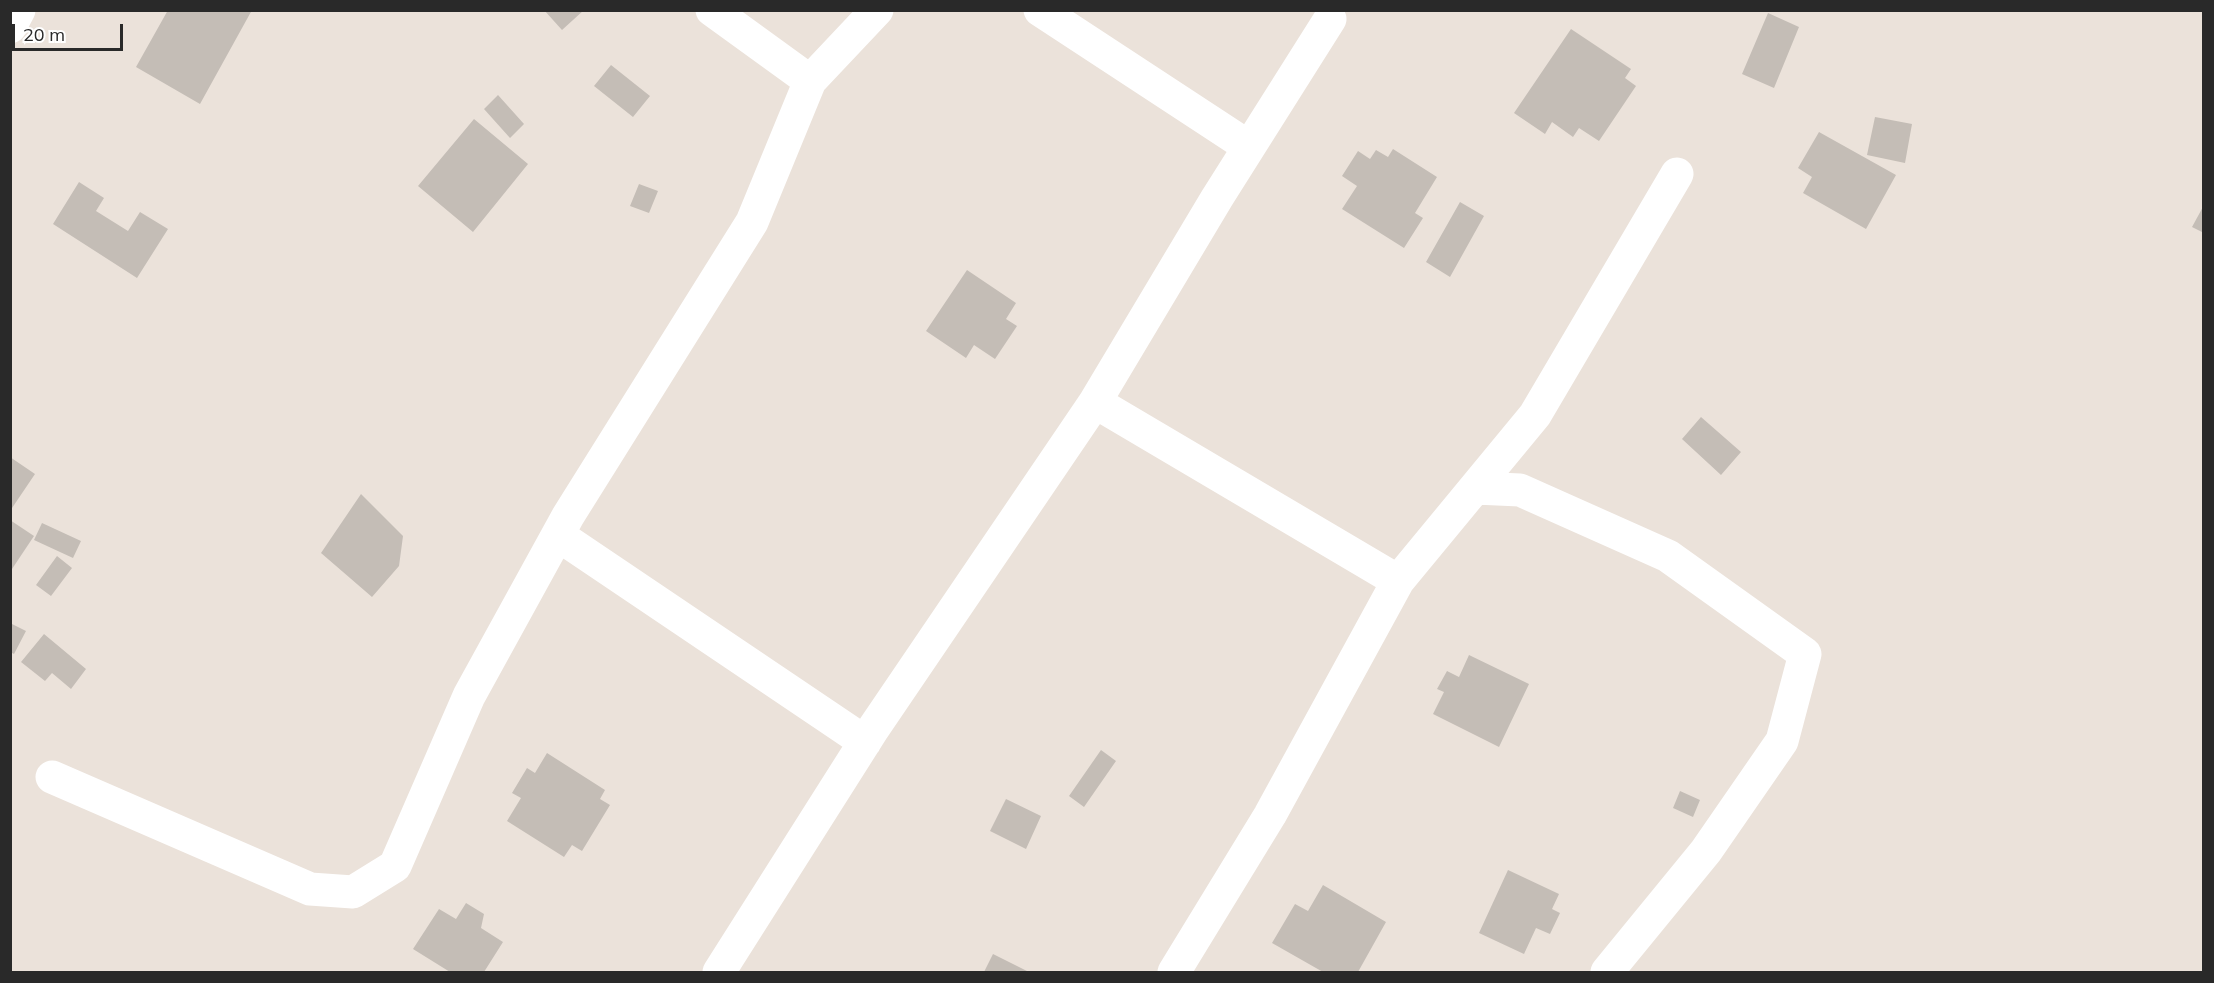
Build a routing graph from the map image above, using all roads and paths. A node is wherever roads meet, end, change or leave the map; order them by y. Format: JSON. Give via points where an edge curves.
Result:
{"nodes":[{"id":1,"x":19,"y":10,"type":"edge"},
{"id":2,"x":712,"y":10,"type":"edge"},
{"id":3,"x":877,"y":10,"type":"edge"},
{"id":4,"x":1040,"y":10,"type":"edge"},
{"id":5,"x":1330,"y":19,"type":"dead end"},
{"id":6,"x":10,"y":27,"type":"edge"},
{"id":7,"x":810,"y":81,"type":"junction"},
{"id":8,"x":1249,"y":147,"type":"junction"},
{"id":9,"x":1677,"y":174,"type":"dead end"},
{"id":10,"x":1095,"y":402,"type":"junction"},
{"id":11,"x":1476,"y":488,"type":"junction"},
{"id":12,"x":558,"y":535,"type":"junction"},
{"id":13,"x":1398,"y":581,"type":"junction"},
{"id":14,"x":865,"y":742,"type":"junction"},
{"id":15,"x":52,"y":777,"type":"dead end"},
{"id":16,"x":719,"y":972,"type":"edge"},
{"id":17,"x":1174,"y":972,"type":"edge"},
{"id":18,"x":1607,"y":972,"type":"edge"}],
"edges":[{"from":1,"to":6,"type":"street"},
{"from":2,"to":7,"type":"street"},
{"from":3,"to":7,"type":"street"},
{"from":4,"to":8,"type":"street"},
{"from":5,"to":8,"type":"street"},
{"from":7,"to":12,"type":"street","via":[[752,222]]},
{"from":8,"to":10,"type":"street"},
{"from":9,"to":11,"type":"street","via":[[1535,416]]},
{"from":10,"to":13,"type":"street"},
{"from":10,"to":14,"type":"street"},
{"from":11,"to":13,"type":"street"},
{"from":11,"to":18,"type":"street","via":[[1520,489],[1668,556],[1805,654],[1782,741],[1706,851]]},
{"from":12,"to":14,"type":"street"},
{"from":12,"to":15,"type":"street","via":[[469,696],[395,866],[353,891],[310,889]]},
{"from":13,"to":17,"type":"street","via":[[1270,815]]},
{"from":14,"to":16,"type":"street"}]}
